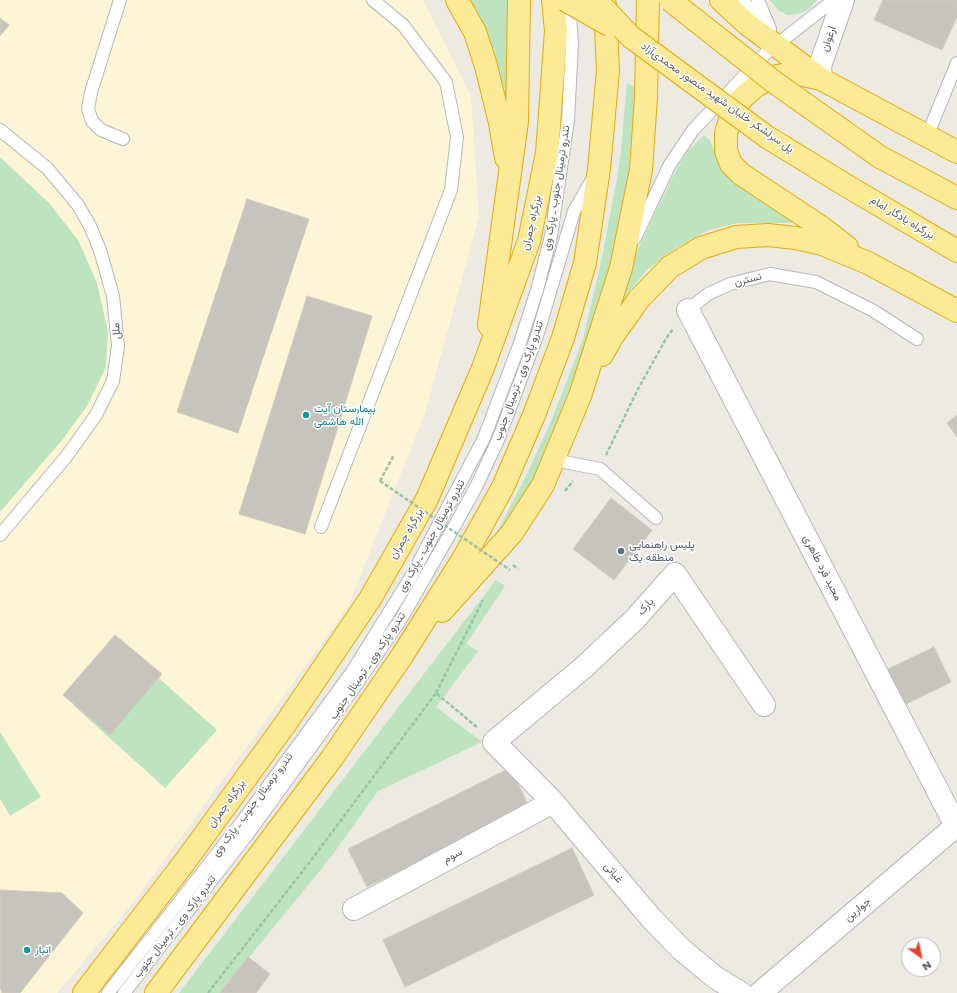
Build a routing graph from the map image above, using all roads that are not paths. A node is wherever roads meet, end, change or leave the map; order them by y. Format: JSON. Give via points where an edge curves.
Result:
{"nodes":[{"id":1,"x":120,"y":0,"type":"edge"},
{"id":2,"x":373,"y":0,"type":"edge"},
{"id":3,"x":457,"y":0,"type":"edge"},
{"id":4,"x":519,"y":0,"type":"edge"},
{"id":5,"x":553,"y":0,"type":"edge"},
{"id":6,"x":565,"y":0,"type":"edge"},
{"id":7,"x":569,"y":0,"type":"edge"},
{"id":8,"x":596,"y":0,"type":"edge"},
{"id":9,"x":605,"y":0,"type":"edge"},
{"id":10,"x":648,"y":0,"type":"edge"},
{"id":11,"x":670,"y":0,"type":"edge"},
{"id":12,"x":720,"y":0,"type":"edge"},
{"id":13,"x":742,"y":0,"type":"edge"},
{"id":14,"x":758,"y":0,"type":"edge"},
{"id":15,"x":834,"y":0,"type":"edge"},
{"id":16,"x":843,"y":0,"type":"edge"},
{"id":17,"x":631,"y":37,"type":"junction"},
{"id":18,"x":777,"y":45,"type":"junction"},
{"id":19,"x":957,"y":63,"type":"edge"},
{"id":20,"x":821,"y":80,"type":"junction"},
{"id":21,"x":0,"y":130,"type":"edge"},
{"id":22,"x":927,"y":136,"type":"junction"},
{"id":23,"x":123,"y":139,"type":"dead end"},
{"id":24,"x":957,"y":152,"type":"edge"},
{"id":25,"x":599,"y":168,"type":"junction"},
{"id":26,"x":510,"y":182,"type":"junction"},
{"id":27,"x":847,"y":186,"type":"joint"},
{"id":28,"x":957,"y":198,"type":"edge"},
{"id":29,"x":957,"y":251,"type":"edge"},
{"id":30,"x":868,"y":263,"type":"junction"},
{"id":31,"x":621,"y":268,"type":"junction"},
{"id":32,"x":688,"y":310,"type":"joint"},
{"id":33,"x":957,"y":312,"type":"edge"},
{"id":34,"x":917,"y":339,"type":"dead end"},
{"id":35,"x":483,"y":368,"type":"junction"},
{"id":36,"x":580,"y":396,"type":"junction"},
{"id":37,"x":554,"y":460,"type":"junction"},
{"id":38,"x":656,"y":518,"type":"dead end"},
{"id":39,"x":321,"y":527,"type":"dead end"},
{"id":40,"x":0,"y":535,"type":"edge"},
{"id":41,"x":402,"y":656,"type":"junction"},
{"id":42,"x":764,"y":705,"type":"dead end"},
{"id":43,"x":494,"y":742,"type":"joint"},
{"id":44,"x":553,"y":802,"type":"junction"},
{"id":45,"x":956,"y":826,"type":"joint"},
{"id":46,"x":354,"y":909,"type":"dead end"},
{"id":47,"x":84,"y":993,"type":"edge"},
{"id":48,"x":108,"y":993,"type":"edge"},
{"id":49,"x":124,"y":993,"type":"edge"},
{"id":50,"x":156,"y":993,"type":"edge"},
{"id":51,"x":741,"y":993,"type":"edge"},
{"id":52,"x":760,"y":993,"type":"edge"}],
"edges":[{"from":1,"to":23,"type":"lane","via":[[88,108],[92,121],[101,130]]},
{"from":2,"to":39,"type":"lane","via":[[403,25],[446,82],[458,137],[451,190]]},
{"from":3,"to":26,"type":"highway","via":[[475,32],[486,66],[500,123]]},
{"from":4,"to":26,"type":"highway","via":[[517,122]]},
{"from":5,"to":35,"type":"highway","name":"بزرگراه چمران","via":[[556,31],[547,152],[529,241]]},
{"from":6,"to":17,"type":"highway","bridge":true},
{"from":7,"to":48,"type":"lane","name":"تندرو ترمینال جنوب ـ پارک وی","via":[[572,44],[568,120],[550,236],[537,290],[521,339],[484,438],[411,577],[352,672],[241,823]]},
{"from":8,"to":17,"type":"highway","name":"پل سرلشکر خلبان شهید منصور محمدی‌آزاد","bridge":true},
{"from":9,"to":25,"type":"highway","via":[[608,71]]},
{"from":10,"to":31,"type":"highway","via":[[641,170]]},
{"from":11,"to":28,"type":"highway","bridge":true,"via":[[774,82],[880,157]]},
{"from":12,"to":18,"type":"highway","via":[[746,24]]},
{"from":13,"to":18,"type":"lane"},
{"from":14,"to":18,"type":"lane"},
{"from":15,"to":18,"type":"lane"},
{"from":16,"to":20,"type":"street","name":"ارغوان","via":[[820,66]]},
{"from":17,"to":27,"type":"highway","name":"پل سرلشکر خلبان شهید منصور محمدی‌آزاد","bridge":true,"via":[[767,137]]},
{"from":18,"to":20,"type":"highway"},
{"from":18,"to":31,"type":"lane","via":[[766,53],[693,130],[669,166]]},
{"from":19,"to":22,"type":"lane"},
{"from":20,"to":22,"type":"highway"},
{"from":20,"to":30,"type":"highway","via":[[794,73],[772,77],[756,86],[741,99],[732,117],[726,133],[726,151],[731,164],[741,174],[821,227]]},
{"from":21,"to":40,"type":"lane","name":"ملل","via":[[47,168],[78,205],[90,226],[100,250],[113,296],[118,346],[113,381],[96,415],[66,457]]},
{"from":22,"to":24,"type":"highway"},
{"from":25,"to":41,"type":"highway","via":[[585,263],[563,338],[534,415],[503,487],[463,559]]},
{"from":25,"to":49,"type":"lane","name":"تندرو پارک وی ـ ترمینال جنوب","via":[[574,210],[537,336],[498,440],[477,485],[401,619],[247,835]]},
{"from":26,"to":35,"type":"highway"},
{"from":27,"to":29,"type":"highway","name":"بزرگراه یادگار امام"},
{"from":30,"to":33,"type":"highway"},
{"from":30,"to":36,"type":"highway","via":[[822,244],[768,235],[736,237],[701,248],[670,266],[639,298],[612,337]]},
{"from":31,"to":36,"type":"highway"},
{"from":32,"to":34,"type":"lane","name":"نسترن","via":[[708,294],[730,284],[770,274],[816,282],[872,310]]},
{"from":32,"to":45,"type":"street","name":"مجید فرد طاهری"},
{"from":35,"to":47,"type":"highway","name":"بزرگراه چمران","via":[[426,499],[370,599],[286,723],[184,863]]},
{"from":36,"to":37,"type":"highway"},
{"from":37,"to":38,"type":"lane","via":[[600,469]]},
{"from":37,"to":41,"type":"highway","via":[[543,485],[512,532]]},
{"from":41,"to":50,"type":"highway","via":[[332,758]]},
{"from":42,"to":43,"type":"street","name":"پارک","via":[[675,574],[635,620],[583,668]]},
{"from":43,"to":44,"type":"street","name":"غیاثی"},
{"from":44,"to":46,"type":"street","name":"سوم"},
{"from":44,"to":51,"type":"street","name":"غیاثی","via":[[651,918],[681,949],[716,978]]},
{"from":45,"to":52,"type":"street","name":"جوارین"}]}
